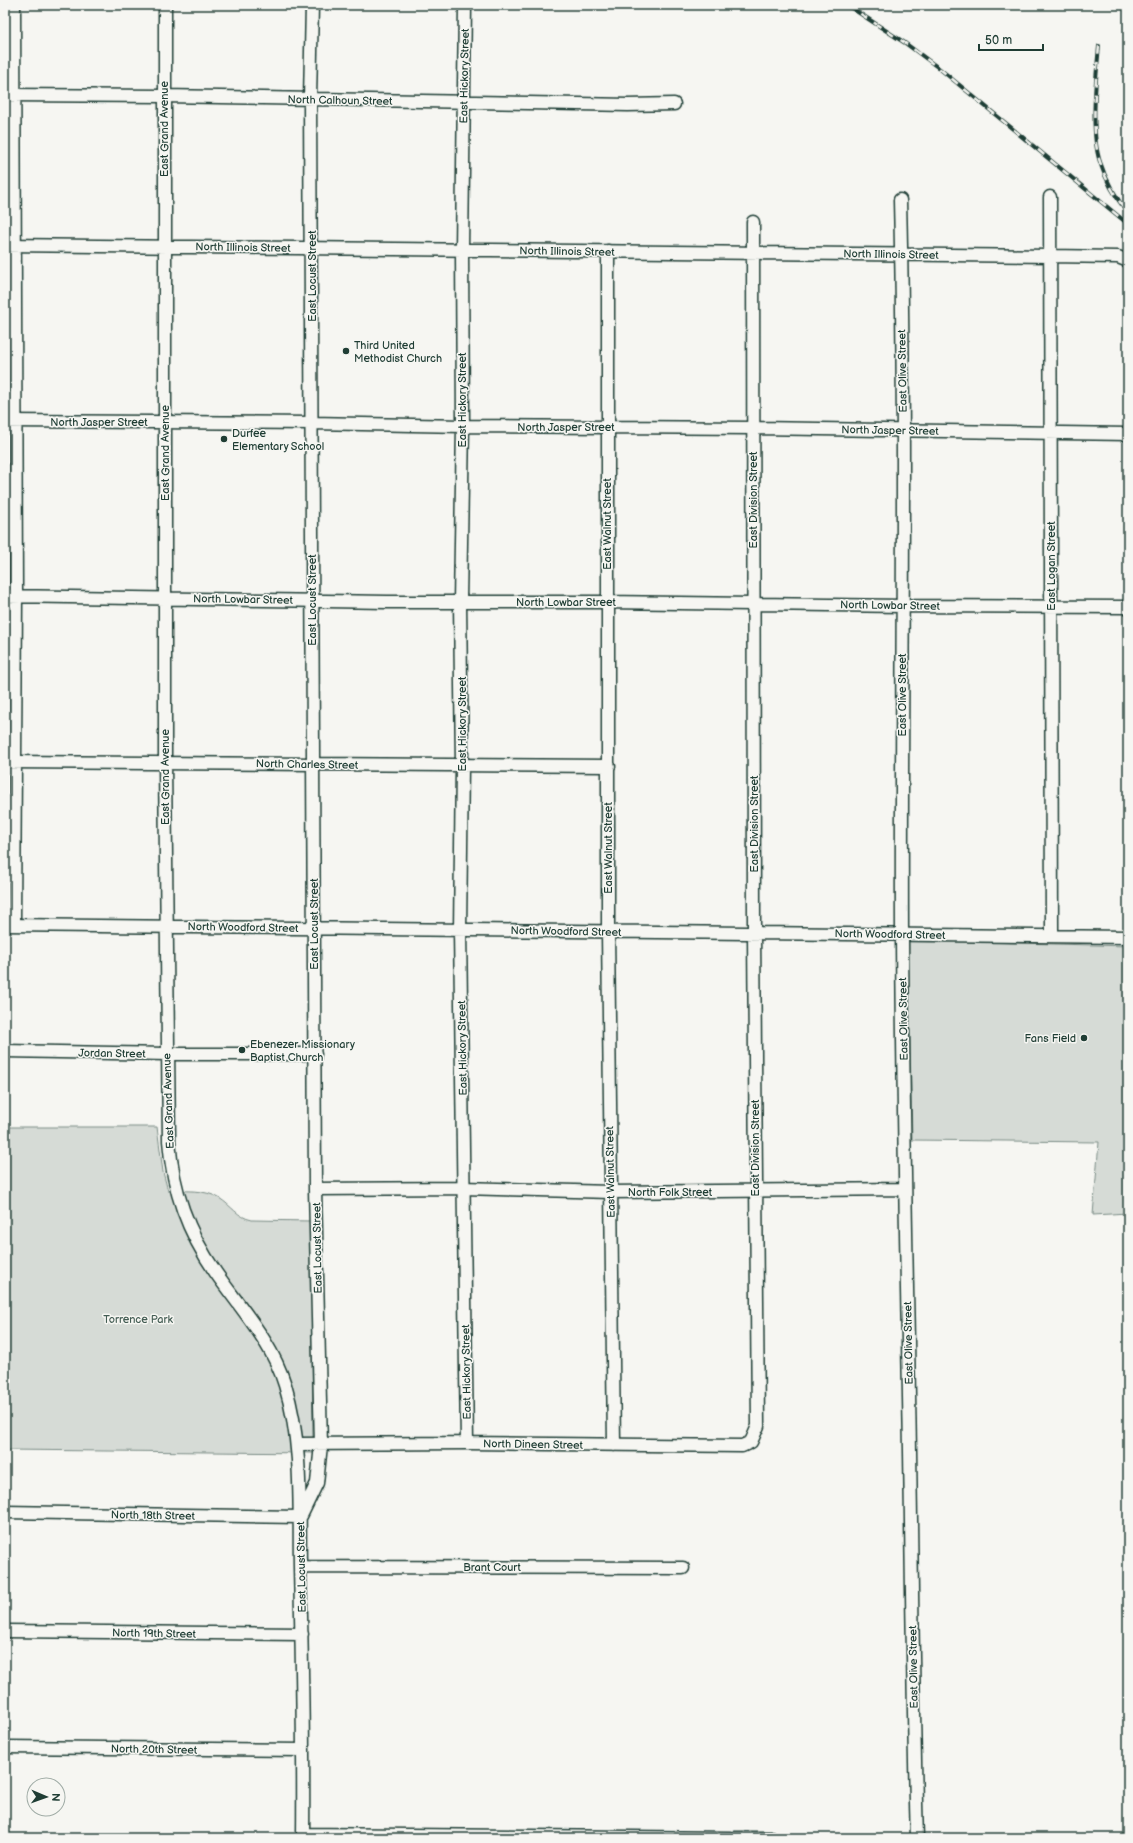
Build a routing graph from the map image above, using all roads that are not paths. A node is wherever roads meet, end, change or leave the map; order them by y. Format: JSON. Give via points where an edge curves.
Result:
{"nodes":[{"id":1,"x":14,"y":5,"type":"edge"},
{"id":2,"x":165,"y":5,"type":"edge"},
{"id":3,"x":312,"y":5,"type":"edge"},
{"id":4,"x":465,"y":5,"type":"edge"},
{"id":5,"x":10,"y":95,"type":"edge"},
{"id":6,"x":165,"y":96,"type":"junction"},
{"id":7,"x":310,"y":99,"type":"junction"},
{"id":8,"x":463,"y":101,"type":"junction"},
{"id":9,"x":674,"y":104,"type":"dead end"},
{"id":10,"x":1050,"y":197,"type":"dead end"},
{"id":11,"x":900,"y":200,"type":"dead end"},
{"id":12,"x":753,"y":222,"type":"dead end"},
{"id":13,"x":10,"y":245,"type":"edge"},
{"id":14,"x":164,"y":246,"type":"junction"},
{"id":15,"x":312,"y":248,"type":"junction"},
{"id":16,"x":462,"y":250,"type":"junction"},
{"id":17,"x":608,"y":251,"type":"junction"},
{"id":18,"x":753,"y":253,"type":"junction"},
{"id":19,"x":901,"y":255,"type":"junction"},
{"id":20,"x":1049,"y":256,"type":"junction"},
{"id":21,"x":1128,"y":261,"type":"edge"},
{"id":22,"x":10,"y":422,"type":"edge"},
{"id":23,"x":166,"y":422,"type":"junction"},
{"id":24,"x":312,"y":423,"type":"junction"},
{"id":25,"x":463,"y":426,"type":"junction"},
{"id":26,"x":607,"y":428,"type":"junction"},
{"id":27,"x":753,"y":428,"type":"junction"},
{"id":28,"x":903,"y":431,"type":"junction"},
{"id":29,"x":1051,"y":432,"type":"junction"},
{"id":30,"x":1128,"y":434,"type":"edge"},
{"id":31,"x":10,"y":596,"type":"edge"},
{"id":32,"x":164,"y":598,"type":"junction"},
{"id":33,"x":312,"y":600,"type":"junction"},
{"id":34,"x":460,"y":602,"type":"junction"},
{"id":35,"x":607,"y":602,"type":"junction"},
{"id":36,"x":754,"y":604,"type":"junction"},
{"id":37,"x":902,"y":606,"type":"junction"},
{"id":38,"x":1128,"y":607,"type":"edge"},
{"id":39,"x":1050,"y":608,"type":"junction"},
{"id":40,"x":9,"y":762,"type":"edge"},
{"id":41,"x":165,"y":763,"type":"junction"},
{"id":42,"x":312,"y":764,"type":"junction"},
{"id":43,"x":462,"y":766,"type":"junction"},
{"id":44,"x":609,"y":766,"type":"junction"},
{"id":45,"x":9,"y":925,"type":"edge"},
{"id":46,"x":165,"y":926,"type":"junction"},
{"id":47,"x":314,"y":929,"type":"junction"},
{"id":48,"x":460,"y":930,"type":"junction"},
{"id":49,"x":608,"y":931,"type":"junction"},
{"id":50,"x":754,"y":932,"type":"junction"},
{"id":51,"x":902,"y":934,"type":"junction"},
{"id":52,"x":1052,"y":935,"type":"junction"},
{"id":53,"x":1128,"y":937,"type":"edge"},
{"id":54,"x":5,"y":1051,"type":"edge"},
{"id":55,"x":167,"y":1054,"type":"junction"},
{"id":56,"x":315,"y":1054,"type":"junction"},
{"id":57,"x":463,"y":1188,"type":"junction"},
{"id":58,"x":315,"y":1189,"type":"junction"},
{"id":59,"x":905,"y":1189,"type":"junction"},
{"id":60,"x":755,"y":1191,"type":"junction"},
{"id":61,"x":610,"y":1192,"type":"junction"},
{"id":62,"x":758,"y":1426,"type":"joint"},
{"id":63,"x":467,"y":1443,"type":"junction"},
{"id":64,"x":298,"y":1444,"type":"junction"},
{"id":65,"x":321,"y":1445,"type":"junction"},
{"id":66,"x":614,"y":1445,"type":"junction"},
{"id":67,"x":5,"y":1512,"type":"edge"},
{"id":68,"x":300,"y":1517,"type":"junction"},
{"id":69,"x":300,"y":1567,"type":"junction"},
{"id":70,"x":683,"y":1568,"type":"dead end"},
{"id":71,"x":5,"y":1631,"type":"edge"},
{"id":72,"x":302,"y":1634,"type":"junction"},
{"id":73,"x":5,"y":1747,"type":"edge"},
{"id":74,"x":303,"y":1750,"type":"junction"},
{"id":75,"x":303,"y":1836,"type":"edge"},
{"id":76,"x":570,"y":1837,"type":"edge"},
{"id":77,"x":730,"y":1838,"type":"edge"},
{"id":78,"x":734,"y":1838,"type":"edge"},
{"id":79,"x":748,"y":1838,"type":"edge"},
{"id":80,"x":771,"y":1838,"type":"edge"},
{"id":81,"x":917,"y":1838,"type":"edge"}],
"edges":[{"from":1,"to":5,"type":"street"},
{"from":2,"to":6,"type":"street","name":"East Grand Avenue"},
{"from":3,"to":7,"type":"street","name":"East Locust Street"},
{"from":4,"to":8,"type":"street","name":"East Hickory Street"},
{"from":5,"to":6,"type":"street","name":"North Calhoun Street"},
{"from":5,"to":13,"type":"street"},
{"from":6,"to":7,"type":"street","name":"North Calhoun Street"},
{"from":6,"to":14,"type":"street","name":"East Grand Avenue"},
{"from":7,"to":8,"type":"street","name":"North Calhoun Street"},
{"from":7,"to":15,"type":"street","name":"East Locust Street"},
{"from":8,"to":9,"type":"street","name":"North Calhoun Street"},
{"from":8,"to":16,"type":"street","name":"East Hickory Street"},
{"from":10,"to":20,"type":"street","name":"East Logan Street"},
{"from":11,"to":19,"type":"street","name":"East Olive Street"},
{"from":12,"to":18,"type":"street","name":"East Division Street"},
{"from":13,"to":14,"type":"street","name":"North Illinois Street"},
{"from":13,"to":22,"type":"street"},
{"from":14,"to":15,"type":"street","name":"North Illinois Street"},
{"from":14,"to":23,"type":"street","name":"East Grand Avenue"},
{"from":15,"to":16,"type":"street","name":"North Illinois Street"},
{"from":15,"to":24,"type":"street","name":"East Locust Street"},
{"from":16,"to":17,"type":"street","name":"North Illinois Street"},
{"from":16,"to":25,"type":"street","name":"East Hickory Street"},
{"from":17,"to":18,"type":"street","name":"North Illinois Street"},
{"from":17,"to":26,"type":"street","name":"East Walnut Street"},
{"from":18,"to":19,"type":"street","name":"North Illinois Street"},
{"from":18,"to":27,"type":"street","name":"East Division Street"},
{"from":19,"to":20,"type":"street","name":"North Illinois Street"},
{"from":19,"to":28,"type":"street","name":"East Olive Street"},
{"from":20,"to":21,"type":"street","name":"North Illinois Street","via":[[1118,257]]},
{"from":20,"to":29,"type":"street","name":"East Logan Street"},
{"from":22,"to":23,"type":"street","name":"North Jasper Street"},
{"from":22,"to":31,"type":"street"},
{"from":23,"to":24,"type":"street","name":"North Jasper Street"},
{"from":23,"to":32,"type":"street","name":"East Grand Avenue"},
{"from":24,"to":25,"type":"street","name":"North Jasper Street"},
{"from":24,"to":33,"type":"street","name":"East Locust Street"},
{"from":25,"to":26,"type":"street","name":"North Jasper Street"},
{"from":25,"to":34,"type":"street","name":"East Hickory Street"},
{"from":26,"to":27,"type":"street","name":"North Jasper Street"},
{"from":26,"to":35,"type":"street","name":"East Walnut Street"},
{"from":27,"to":28,"type":"street","name":"North Jasper Street"},
{"from":27,"to":36,"type":"street","name":"East Division Street"},
{"from":28,"to":29,"type":"street","name":"North Jasper Street"},
{"from":28,"to":37,"type":"street","name":"East Olive Street"},
{"from":29,"to":30,"type":"street","name":"North Jasper Street"},
{"from":29,"to":39,"type":"street","name":"East Logan Street"},
{"from":31,"to":32,"type":"street","name":"North Lowbar Street"},
{"from":31,"to":40,"type":"street"},
{"from":32,"to":33,"type":"street","name":"North Lowbar Street"},
{"from":32,"to":41,"type":"street","name":"East Grand Avenue"},
{"from":33,"to":34,"type":"street","name":"North Lowbar Street"},
{"from":33,"to":42,"type":"street","name":"East Locust Street"},
{"from":34,"to":35,"type":"street","name":"North Lowbar Street"},
{"from":34,"to":43,"type":"street","name":"East Hickory Street"},
{"from":35,"to":36,"type":"street","name":"North Lowbar Street"},
{"from":35,"to":44,"type":"street","name":"East Walnut Street"},
{"from":36,"to":37,"type":"street","name":"North Lowbar Street"},
{"from":36,"to":50,"type":"street","name":"East Division Street"},
{"from":37,"to":39,"type":"street","name":"North Lowbar Street"},
{"from":37,"to":51,"type":"street","name":"East Olive Street"},
{"from":38,"to":39,"type":"street","name":"North Lowbar Street"},
{"from":39,"to":52,"type":"street","name":"East Logan Street"},
{"from":40,"to":41,"type":"street","name":"North Charles Street"},
{"from":40,"to":45,"type":"street"},
{"from":41,"to":42,"type":"street","name":"North Charles Street"},
{"from":41,"to":46,"type":"street","name":"East Grand Avenue"},
{"from":42,"to":43,"type":"street","name":"North Charles Street"},
{"from":42,"to":47,"type":"street","name":"East Locust Street"},
{"from":43,"to":44,"type":"street","name":"North Charles Street"},
{"from":43,"to":48,"type":"street","name":"East Hickory Street"},
{"from":44,"to":49,"type":"street","name":"East Walnut Street"},
{"from":45,"to":46,"type":"street","name":"North Woodford Street"},
{"from":46,"to":47,"type":"street","name":"North Woodford Street"},
{"from":46,"to":55,"type":"street","name":"East Grand Avenue"},
{"from":47,"to":48,"type":"street","name":"North Woodford Street"},
{"from":47,"to":56,"type":"street","name":"East Locust Street"},
{"from":48,"to":49,"type":"street","name":"North Woodford Street"},
{"from":48,"to":57,"type":"street","name":"East Hickory Street"},
{"from":49,"to":50,"type":"street","name":"North Woodford Street"},
{"from":49,"to":61,"type":"street","name":"East Walnut Street"},
{"from":50,"to":51,"type":"street","name":"North Woodford Street"},
{"from":50,"to":60,"type":"street","name":"East Division Street"},
{"from":51,"to":52,"type":"street","name":"North Woodford Street"},
{"from":51,"to":59,"type":"street","name":"East Olive Street"},
{"from":52,"to":53,"type":"street","name":"North Woodford Street"},
{"from":54,"to":55,"type":"street","name":"Jordan Street"},
{"from":55,"to":56,"type":"street","name":"Jordan Street"},
{"from":55,"to":64,"type":"street","name":"East Grand Avenue","via":[[169,1140],[175,1187],[189,1226],[202,1250],[269,1346],[285,1383]]},
{"from":56,"to":58,"type":"street","name":"East Locust Street"},
{"from":57,"to":58,"type":"street","name":"North Folk Street"},
{"from":57,"to":61,"type":"street","name":"North Folk Street"},
{"from":57,"to":63,"type":"street","name":"East Hickory Street"},
{"from":58,"to":65,"type":"street","name":"East Locust Street"},
{"from":59,"to":60,"type":"street","name":"North Folk Street"},
{"from":59,"to":81,"type":"street","name":"East Olive Street"},
{"from":60,"to":61,"type":"street","name":"North Folk Street"},
{"from":60,"to":62,"type":"street","name":"East Division Street"},
{"from":61,"to":66,"type":"street","name":"East Walnut Street"},
{"from":62,"to":66,"type":"street","name":"North Dineen Street","via":[[750,1442],[742,1446]]},
{"from":63,"to":65,"type":"street","name":"North Dineen Street"},
{"from":63,"to":66,"type":"street","name":"North Dineen Street"},
{"from":64,"to":65,"type":"street","name":"North Dineen Street"},
{"from":64,"to":68,"type":"street","name":"East Grand Avenue"},
{"from":65,"to":68,"type":"street","name":"East Locust Street","via":[[317,1483]]},
{"from":67,"to":68,"type":"street","name":"North 18th Street"},
{"from":68,"to":69,"type":"street","name":"East Locust Street"},
{"from":69,"to":70,"type":"street","name":"Brant Court"},
{"from":69,"to":72,"type":"street","name":"East Locust Street"},
{"from":71,"to":72,"type":"street","name":"North 19th Street"},
{"from":72,"to":74,"type":"street","name":"East Locust Street"},
{"from":73,"to":74,"type":"street","name":"North 20th Street"},
{"from":74,"to":75,"type":"street","name":"East Locust Street"},
{"from":75,"to":76,"type":"street"},
{"from":76,"to":77,"type":"street"},
{"from":78,"to":79,"type":"street"},
{"from":79,"to":80,"type":"street"}]}
